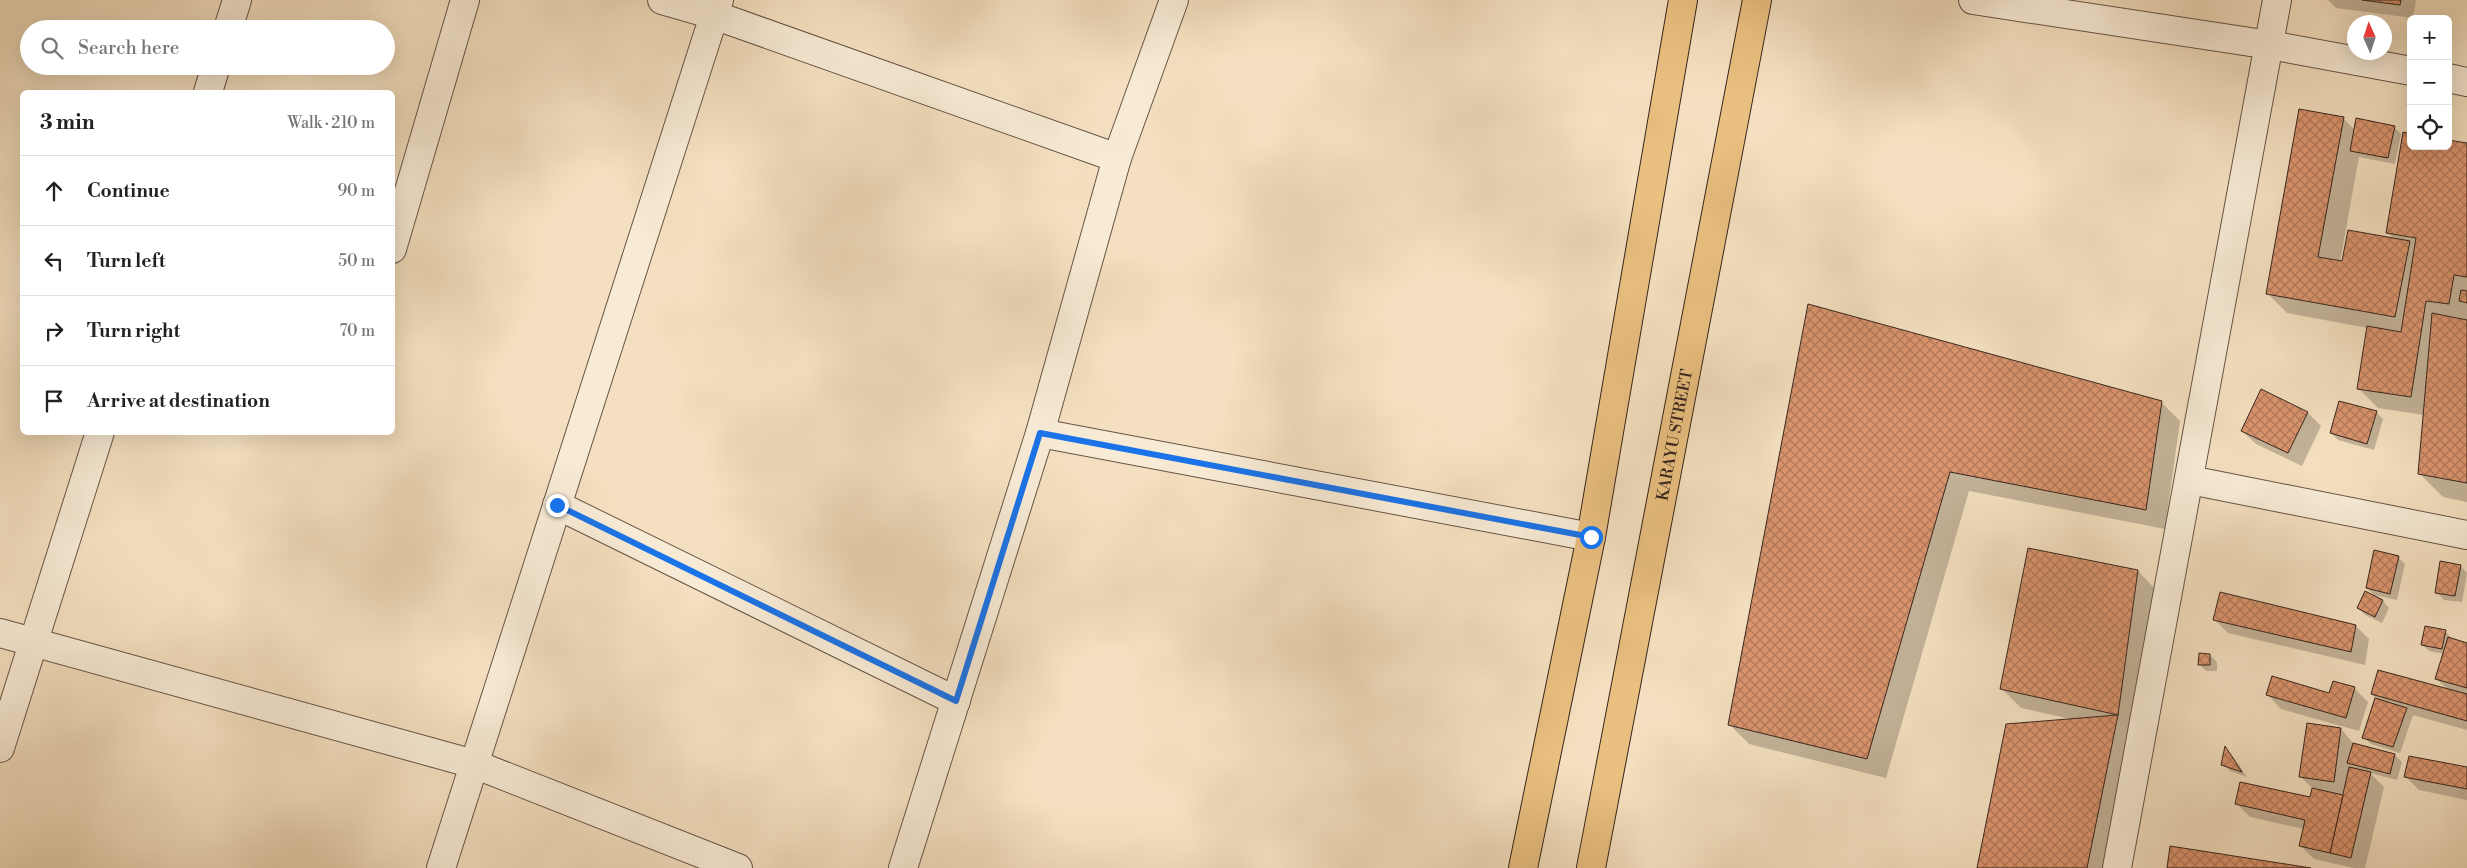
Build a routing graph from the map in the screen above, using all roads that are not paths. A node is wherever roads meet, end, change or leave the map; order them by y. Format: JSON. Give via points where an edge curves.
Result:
{"nodes":[{"id":1,"x":237,"y":0,"type":"edge"},
{"id":2,"x":465,"y":0,"type":"edge"},
{"id":3,"x":662,"y":0,"type":"edge"},
{"id":4,"x":1174,"y":0,"type":"edge"},
{"id":5,"x":1683,"y":0,"type":"edge"},
{"id":6,"x":1757,"y":0,"type":"edge"},
{"id":7,"x":1973,"y":0,"type":"edge"},
{"id":8,"x":2278,"y":0,"type":"edge"},
{"id":9,"x":717,"y":7,"type":"edge"},
{"id":10,"x":231,"y":20,"type":"edge"},
{"id":11,"x":2270,"y":45,"type":"junction"},
{"id":12,"x":2407,"y":70,"type":"edge"},
{"id":13,"x":213,"y":75,"type":"edge"},
{"id":14,"x":2452,"y":79,"type":"edge"},
{"id":15,"x":2467,"y":82,"type":"edge"},
{"id":16,"x":209,"y":90,"type":"edge"},
{"id":17,"x":1117,"y":158,"type":"junction"},
{"id":18,"x":395,"y":239,"type":"edge"},
{"id":19,"x":1040,"y":433,"type":"junction"},
{"id":20,"x":99,"y":435,"type":"edge"},
{"id":21,"x":2190,"y":480,"type":"junction"},
{"id":22,"x":557,"y":505,"type":"junction"},
{"id":23,"x":2467,"y":535,"type":"edge"},
{"id":24,"x":1591,"y":537,"type":"junction"},
{"id":25,"x":0,"y":633,"type":"edge"},
{"id":26,"x":34,"y":641,"type":"junction"},
{"id":27,"x":956,"y":701,"type":"junction"},
{"id":28,"x":0,"y":748,"type":"edge"},
{"id":29,"x":474,"y":764,"type":"junction"},
{"id":30,"x":440,"y":868,"type":"edge"},
{"id":31,"x":738,"y":868,"type":"edge"},
{"id":32,"x":903,"y":868,"type":"edge"},
{"id":33,"x":1523,"y":868,"type":"edge"},
{"id":34,"x":1591,"y":868,"type":"edge"},
{"id":35,"x":2117,"y":868,"type":"edge"}],
"edges":[{"from":1,"to":10,"type":"street"},
{"from":2,"to":18,"type":"street"},
{"from":3,"to":9,"type":"street"},
{"from":4,"to":17,"type":"street"},
{"from":5,"to":24,"type":"main road"},
{"from":6,"to":34,"type":"main road","name":"KARAYU STREET"},
{"from":7,"to":11,"type":"street"},
{"from":8,"to":11,"type":"street"},
{"from":9,"to":17,"type":"street"},
{"from":9,"to":22,"type":"street"},
{"from":11,"to":12,"type":"street"},
{"from":11,"to":21,"type":"street"},
{"from":13,"to":16,"type":"street"},
{"from":14,"to":15,"type":"street"},
{"from":17,"to":19,"type":"street"},
{"from":19,"to":24,"type":"street"},
{"from":19,"to":27,"type":"street"},
{"from":20,"to":26,"type":"street"},
{"from":21,"to":23,"type":"street"},
{"from":21,"to":35,"type":"street"},
{"from":22,"to":27,"type":"street"},
{"from":22,"to":29,"type":"street"},
{"from":24,"to":33,"type":"main road"},
{"from":25,"to":26,"type":"street"},
{"from":26,"to":28,"type":"street"},
{"from":26,"to":29,"type":"street"},
{"from":27,"to":32,"type":"street"},
{"from":29,"to":30,"type":"street"},
{"from":29,"to":31,"type":"street"}]}
